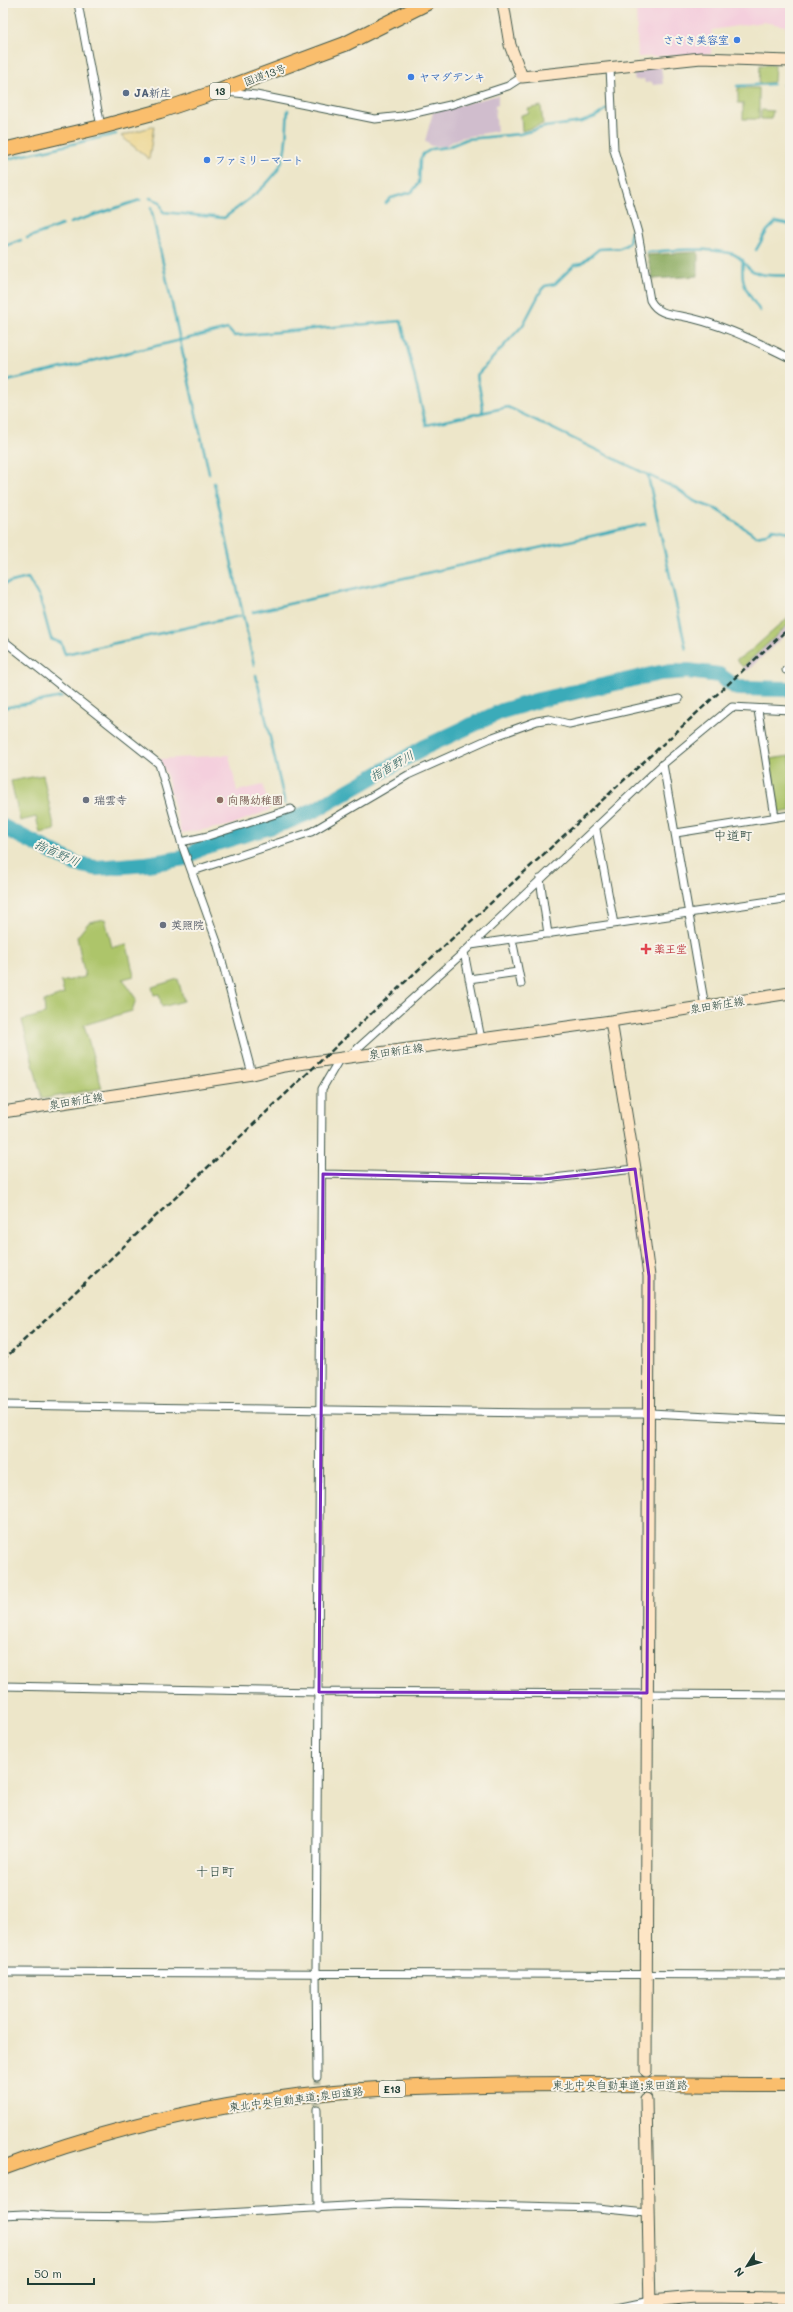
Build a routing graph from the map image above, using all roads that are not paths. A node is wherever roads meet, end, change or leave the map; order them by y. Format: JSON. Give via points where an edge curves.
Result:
{"nodes":[{"id":1,"x":78,"y":3,"type":"edge"},
{"id":2,"x":427,"y":3,"type":"edge"},
{"id":3,"x":503,"y":3,"type":"edge"},
{"id":4,"x":790,"y":61,"type":"edge"},
{"id":5,"x":610,"y":68,"type":"junction"},
{"id":6,"x":522,"y":77,"type":"junction"},
{"id":7,"x":219,"y":91,"type":"junction"},
{"id":8,"x":101,"y":128,"type":"junction"},
{"id":9,"x":3,"y":150,"type":"edge"},
{"id":10,"x":790,"y":358,"type":"edge"},
{"id":11,"x":3,"y":640,"type":"edge"},
{"id":12,"x":679,"y":699,"type":"dead end"},
{"id":13,"x":758,"y":710,"type":"junction"},
{"id":14,"x":790,"y":710,"type":"edge"},
{"id":15,"x":663,"y":764,"type":"junction"},
{"id":16,"x":291,"y":809,"type":"dead end"},
{"id":17,"x":790,"y":815,"type":"edge"},
{"id":18,"x":775,"y":817,"type":"junction"},
{"id":19,"x":596,"y":829,"type":"junction"},
{"id":20,"x":676,"y":833,"type":"junction"},
{"id":21,"x":182,"y":844,"type":"junction"},
{"id":22,"x":193,"y":871,"type":"junction"},
{"id":23,"x":540,"y":879,"type":"junction"},
{"id":24,"x":790,"y":898,"type":"edge"},
{"id":25,"x":689,"y":914,"type":"junction"},
{"id":26,"x":614,"y":924,"type":"junction"},
{"id":27,"x":548,"y":934,"type":"junction"},
{"id":28,"x":512,"y":940,"type":"junction"},
{"id":29,"x":471,"y":945,"type":"junction"},
{"id":30,"x":464,"y":952,"type":"junction"},
{"id":31,"x":518,"y":972,"type":"junction"},
{"id":32,"x":469,"y":979,"type":"junction"},
{"id":33,"x":521,"y":984,"type":"dead end"},
{"id":34,"x":790,"y":993,"type":"edge"},
{"id":35,"x":705,"y":1007,"type":"junction"},
{"id":36,"x":611,"y":1021,"type":"junction"},
{"id":37,"x":482,"y":1039,"type":"junction"},
{"id":38,"x":344,"y":1058,"type":"junction"},
{"id":39,"x":252,"y":1074,"type":"junction"},
{"id":40,"x":3,"y":1112,"type":"edge"},
{"id":41,"x":635,"y":1169,"type":"junction"},
{"id":42,"x":323,"y":1174,"type":"junction"},
{"id":43,"x":3,"y":1404,"type":"edge"},
{"id":44,"x":319,"y":1408,"type":"junction"},
{"id":45,"x":650,"y":1413,"type":"junction"},
{"id":46,"x":790,"y":1420,"type":"edge"},
{"id":47,"x":3,"y":1686,"type":"edge"},
{"id":48,"x":319,"y":1692,"type":"junction"},
{"id":49,"x":647,"y":1693,"type":"junction"},
{"id":50,"x":790,"y":1695,"type":"edge"},
{"id":51,"x":316,"y":1971,"type":"junction"},
{"id":52,"x":3,"y":1972,"type":"edge"},
{"id":53,"x":645,"y":1974,"type":"junction"},
{"id":54,"x":790,"y":1975,"type":"edge"},
{"id":55,"x":646,"y":2071,"type":"dead end"},
{"id":56,"x":317,"y":2077,"type":"tunnel mouth"},
{"id":57,"x":790,"y":2085,"type":"edge"},
{"id":58,"x":646,"y":2099,"type":"dead end"},
{"id":59,"x":317,"y":2109,"type":"tunnel mouth"},
{"id":60,"x":3,"y":2168,"type":"edge"},
{"id":61,"x":318,"y":2209,"type":"junction"},
{"id":62,"x":647,"y":2213,"type":"junction"},
{"id":63,"x":3,"y":2215,"type":"edge"},
{"id":64,"x":790,"y":2298,"type":"edge"},
{"id":65,"x":650,"y":2305,"type":"edge"},
{"id":66,"x":612,"y":2309,"type":"edge"}],
"edges":[{"from":1,"to":8,"type":"street"},
{"from":2,"to":7,"type":"highway","name":"国道13号","number":"13","via":[[345,44]]},
{"from":3,"to":6,"type":"street","via":[[510,45]]},
{"from":4,"to":5,"type":"street","via":[[701,58]]},
{"from":5,"to":6,"type":"street"},
{"from":5,"to":10,"type":"street","via":[[614,150],[638,233],[650,300],[654,308],[727,329]]},
{"from":6,"to":7,"type":"street","via":[[508,86],[450,105],[376,119],[256,95]]},
{"from":7,"to":8,"type":"highway","name":"国道13号","number":"13","via":[[160,112]]},
{"from":8,"to":9,"type":"highway","name":"国道13号","number":"13"},
{"from":11,"to":21,"type":"street","via":[[159,764]]},
{"from":12,"to":22,"type":"street","via":[[569,724],[549,719],[508,731],[408,775],[311,832]]},
{"from":13,"to":14,"type":"street"},
{"from":13,"to":15,"type":"street","via":[[732,707]]},
{"from":13,"to":18,"type":"street"},
{"from":15,"to":19,"type":"street"},
{"from":15,"to":20,"type":"street"},
{"from":16,"to":21,"type":"street"},
{"from":17,"to":18,"type":"street"},
{"from":18,"to":20,"type":"street"},
{"from":19,"to":23,"type":"street"},
{"from":19,"to":26,"type":"street"},
{"from":20,"to":25,"type":"street"},
{"from":21,"to":22,"type":"street"},
{"from":22,"to":39,"type":"street","via":[[195,885],[217,942],[232,993]]},
{"from":23,"to":27,"type":"street"},
{"from":23,"to":29,"type":"street"},
{"from":24,"to":25,"type":"street"},
{"from":25,"to":26,"type":"street"},
{"from":25,"to":35,"type":"street"},
{"from":26,"to":27,"type":"street"},
{"from":27,"to":28,"type":"street"},
{"from":28,"to":29,"type":"street"},
{"from":28,"to":31,"type":"street"},
{"from":29,"to":30,"type":"street"},
{"from":30,"to":32,"type":"street"},
{"from":30,"to":38,"type":"street"},
{"from":31,"to":32,"type":"street"},
{"from":31,"to":33,"type":"street"},
{"from":32,"to":37,"type":"street"},
{"from":34,"to":35,"type":"street","name":"泉田新庄線"},
{"from":35,"to":36,"type":"street","name":"泉田新庄線"},
{"from":36,"to":37,"type":"street","name":"泉田新庄線"},
{"from":36,"to":41,"type":"street"},
{"from":37,"to":38,"type":"street","name":"泉田新庄線"},
{"from":38,"to":39,"type":"street","name":"泉田新庄線","via":[[284,1066]]},
{"from":38,"to":42,"type":"street","via":[[322,1089]]},
{"from":39,"to":40,"type":"street","name":"泉田新庄線"},
{"from":41,"to":42,"type":"street","via":[[544,1178]]},
{"from":41,"to":45,"type":"street","via":[[649,1276]]},
{"from":42,"to":44,"type":"street"},
{"from":43,"to":44,"type":"street"},
{"from":44,"to":45,"type":"street"},
{"from":44,"to":48,"type":"street"},
{"from":45,"to":46,"type":"street"},
{"from":45,"to":49,"type":"street"},
{"from":47,"to":48,"type":"street"},
{"from":48,"to":49,"type":"street"},
{"from":48,"to":51,"type":"street"},
{"from":49,"to":50,"type":"street"},
{"from":49,"to":53,"type":"street"},
{"from":51,"to":52,"type":"street"},
{"from":51,"to":53,"type":"street"},
{"from":51,"to":56,"type":"street"},
{"from":53,"to":54,"type":"street"},
{"from":53,"to":55,"type":"street"},
{"from":57,"to":60,"type":"highway","name":"東北中央自動車道;泉田道路","number":"E13","via":[[547,2084],[333,2092],[260,2101],[148,2124],[78,2143]]},
{"from":58,"to":62,"type":"street"},
{"from":59,"to":61,"type":"street"},
{"from":61,"to":62,"type":"street","via":[[398,2203],[598,2208]]},
{"from":61,"to":63,"type":"street","via":[[156,2217]]},
{"from":62,"to":65,"type":"street"},
{"from":64,"to":65,"type":"street","via":[[694,2297]]},
{"from":65,"to":66,"type":"street"}]}
